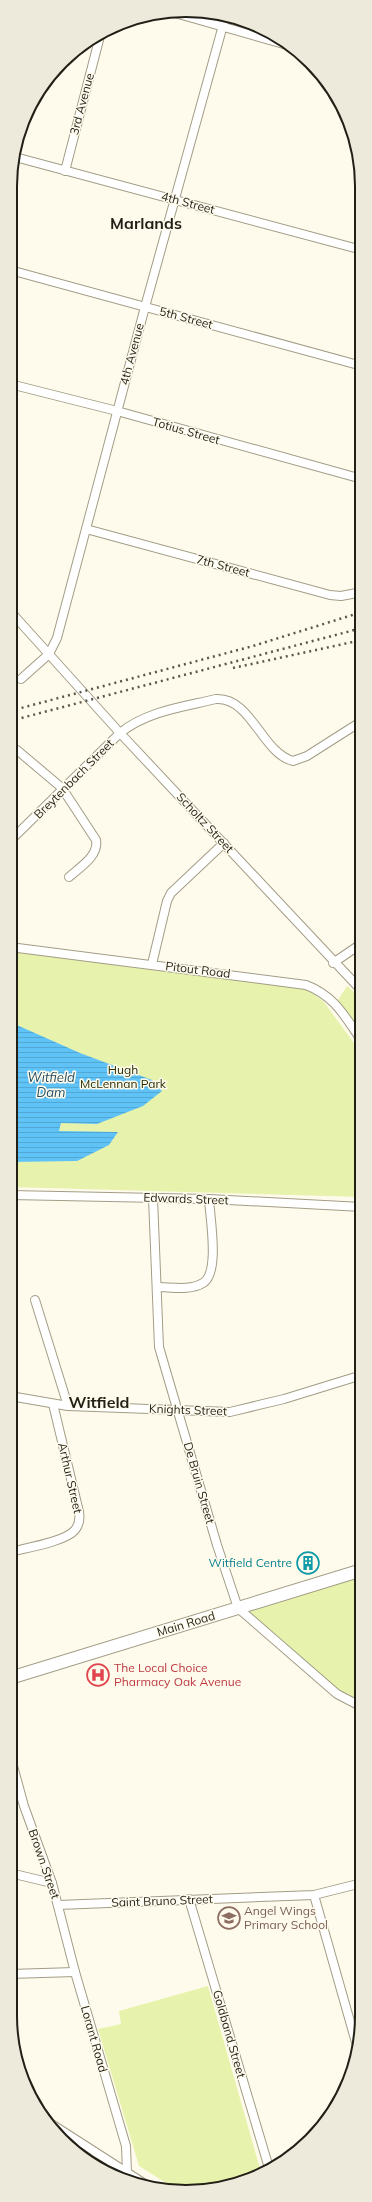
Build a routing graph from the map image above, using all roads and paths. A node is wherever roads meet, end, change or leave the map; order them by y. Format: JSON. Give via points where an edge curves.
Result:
{"nodes":[{"id":1,"x":188,"y":17,"type":"edge"},
{"id":2,"x":223,"y":21,"type":"edge"},
{"id":3,"x":222,"y":27,"type":"junction"},
{"id":4,"x":271,"y":41,"type":"edge"},
{"id":5,"x":99,"y":42,"type":"edge"},
{"id":6,"x":19,"y":158,"type":"edge"},
{"id":7,"x":65,"y":171,"type":"junction"},
{"id":8,"x":175,"y":200,"type":"junction"},
{"id":9,"x":355,"y":248,"type":"edge"},
{"id":10,"x":17,"y":272,"type":"edge"},
{"id":11,"x":145,"y":307,"type":"junction"},
{"id":12,"x":355,"y":364,"type":"edge"},
{"id":13,"x":17,"y":386,"type":"edge"},
{"id":14,"x":117,"y":411,"type":"junction"},
{"id":15,"x":355,"y":477,"type":"edge"},
{"id":16,"x":86,"y":529,"type":"junction"},
{"id":17,"x":355,"y":593,"type":"edge"},
{"id":18,"x":17,"y":619,"type":"edge"},
{"id":19,"x":49,"y":654,"type":"junction"},
{"id":20,"x":20,"y":679,"type":"dead end"},
{"id":21,"x":355,"y":725,"type":"edge"},
{"id":22,"x":120,"y":732,"type":"junction"},
{"id":23,"x":17,"y":750,"type":"dead end"},
{"id":24,"x":62,"y":788,"type":"junction"},
{"id":25,"x":17,"y":835,"type":"edge"},
{"id":26,"x":224,"y":843,"type":"junction"},
{"id":27,"x":69,"y":877,"type":"dead end"},
{"id":28,"x":355,"y":948,"type":"edge"},
{"id":29,"x":17,"y":949,"type":"edge"},
{"id":30,"x":333,"y":962,"type":"junction"},
{"id":31,"x":152,"y":964,"type":"junction"},
{"id":32,"x":355,"y":984,"type":"edge"},
{"id":33,"x":355,"y":1031,"type":"edge"},
{"id":34,"x":17,"y":1195,"type":"edge"},
{"id":35,"x":153,"y":1198,"type":"junction"},
{"id":36,"x":208,"y":1199,"type":"junction"},
{"id":37,"x":355,"y":1206,"type":"edge"},
{"id":38,"x":157,"y":1288,"type":"junction"},
{"id":39,"x":35,"y":1300,"type":"dead end"},
{"id":40,"x":355,"y":1377,"type":"edge"},
{"id":41,"x":17,"y":1397,"type":"edge"},
{"id":42,"x":53,"y":1404,"type":"junction"},
{"id":43,"x":68,"y":1406,"type":"junction"},
{"id":44,"x":177,"y":1409,"type":"junction"},
{"id":45,"x":17,"y":1550,"type":"edge"},
{"id":46,"x":355,"y":1572,"type":"edge"},
{"id":47,"x":238,"y":1608,"type":"junction"},
{"id":48,"x":17,"y":1676,"type":"edge"},
{"id":49,"x":355,"y":1703,"type":"edge"},
{"id":50,"x":17,"y":1780,"type":"edge"},
{"id":51,"x":17,"y":1875,"type":"edge"},
{"id":52,"x":52,"y":1883,"type":"junction"},
{"id":53,"x":355,"y":1885,"type":"edge"},
{"id":54,"x":314,"y":1895,"type":"junction"},
{"id":55,"x":190,"y":1899,"type":"junction"},
{"id":56,"x":58,"y":1905,"type":"junction"},
{"id":57,"x":75,"y":1972,"type":"junction"},
{"id":58,"x":17,"y":1974,"type":"edge"},
{"id":59,"x":354,"y":2036,"type":"edge"},
{"id":60,"x":62,"y":2131,"type":"edge"},
{"id":61,"x":267,"y":2164,"type":"edge"},
{"id":62,"x":129,"y":2175,"type":"edge"},
{"id":63,"x":132,"y":2176,"type":"edge"}],
"edges":[{"from":1,"to":3,"type":"street"},
{"from":2,"to":3,"type":"street","name":"4th Avenue"},
{"from":3,"to":4,"type":"street"},
{"from":3,"to":8,"type":"street","name":"4th Avenue"},
{"from":5,"to":7,"type":"street","name":"3rd Avenue"},
{"from":6,"to":7,"type":"street","name":"4th Street"},
{"from":7,"to":8,"type":"street","name":"4th Street"},
{"from":8,"to":9,"type":"street","name":"4th Street"},
{"from":8,"to":11,"type":"street","name":"4th Avenue"},
{"from":10,"to":11,"type":"street","name":"5th Street"},
{"from":11,"to":12,"type":"street","name":"5th Street"},
{"from":11,"to":14,"type":"street","name":"4th Avenue"},
{"from":13,"to":14,"type":"street","name":"Totius Street"},
{"from":14,"to":15,"type":"street","name":"Totius Street"},
{"from":14,"to":16,"type":"street","name":"4th Avenue"},
{"from":16,"to":17,"type":"street","name":"7th Street","via":[[330,595]]},
{"from":16,"to":19,"type":"street","name":"4th Avenue","via":[[57,638]]},
{"from":18,"to":19,"type":"street","name":"Scholtz Street"},
{"from":19,"to":20,"type":"street","name":"4th Avenue"},
{"from":19,"to":22,"type":"street","name":"Scholtz Street"},
{"from":21,"to":22,"type":"street","name":"Breytenbach Street","via":[[307,756],[294,761],[281,756],[238,707],[225,699],[150,715]]},
{"from":22,"to":24,"type":"street","name":"Breytenbach Street"},
{"from":22,"to":26,"type":"street","name":"Scholtz Street"},
{"from":23,"to":24,"type":"street"},
{"from":24,"to":25,"type":"street","name":"Breytenbach Street","via":[[46,808]]},
{"from":24,"to":27,"type":"street","via":[[92,830],[97,846],[93,854]]},
{"from":26,"to":30,"type":"street","name":"Scholtz Street"},
{"from":26,"to":31,"type":"street","via":[[170,893]]},
{"from":28,"to":30,"type":"street"},
{"from":29,"to":31,"type":"street","name":"Pitout Road"},
{"from":30,"to":32,"type":"street","name":"Scholtz Street"},
{"from":31,"to":33,"type":"street","name":"Pitout Road","via":[[306,985],[332,1000]]},
{"from":34,"to":35,"type":"street","name":"Edwards Street"},
{"from":35,"to":36,"type":"street","name":"Edwards Street"},
{"from":35,"to":38,"type":"street","name":"De Bruin Street"},
{"from":36,"to":37,"type":"street","name":"Edwards Street"},
{"from":36,"to":38,"type":"street","via":[[213,1264],[210,1274],[204,1283],[194,1286]]},
{"from":38,"to":44,"type":"street","name":"De Bruin Street","via":[[159,1343]]},
{"from":39,"to":43,"type":"street"},
{"from":40,"to":44,"type":"street","name":"Knights Street","via":[[230,1412]]},
{"from":41,"to":42,"type":"street","name":"Knights Street"},
{"from":42,"to":43,"type":"street","name":"Knights Street"},
{"from":42,"to":45,"type":"street","name":"Arthur Street","via":[[79,1512],[78,1523],[66,1536]]},
{"from":43,"to":44,"type":"street","name":"Knights Street"},
{"from":44,"to":47,"type":"street","name":"De Bruin Street"},
{"from":46,"to":47,"type":"street","name":"Main Road"},
{"from":47,"to":48,"type":"street","name":"Main Road"},
{"from":47,"to":49,"type":"street","via":[[337,1694]]},
{"from":50,"to":52,"type":"street","name":"Brown Street"},
{"from":51,"to":52,"type":"street"},
{"from":52,"to":56,"type":"street","name":"Brown Street"},
{"from":53,"to":54,"type":"street","name":"Saint Bruno Street"},
{"from":54,"to":55,"type":"street","name":"Saint Bruno Street"},
{"from":54,"to":59,"type":"street"},
{"from":55,"to":56,"type":"street","name":"Saint Bruno Street"},
{"from":55,"to":61,"type":"street","name":"Goldband Street"},
{"from":56,"to":57,"type":"street","name":"Lorant Road"},
{"from":57,"to":58,"type":"street"},
{"from":57,"to":63,"type":"street","name":"Lorant Road","via":[[126,2146]]},
{"from":60,"to":62,"type":"street"}]}
